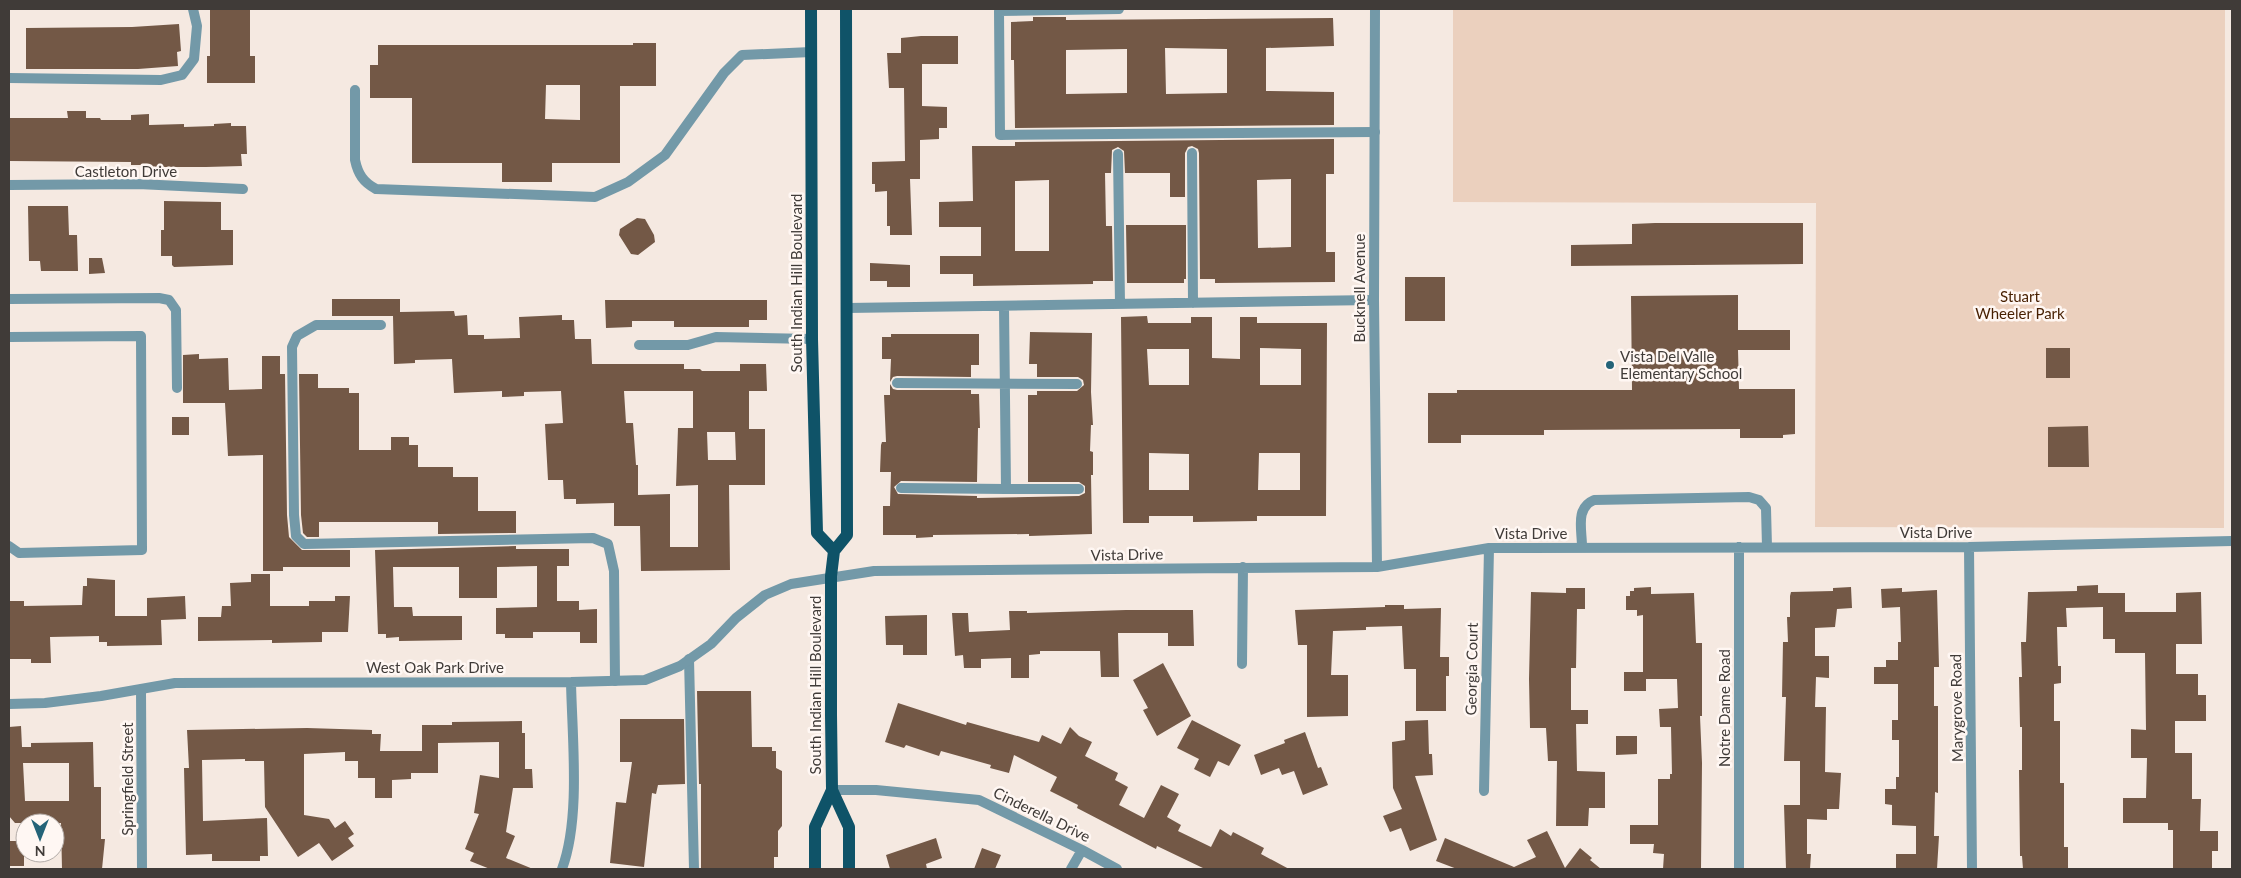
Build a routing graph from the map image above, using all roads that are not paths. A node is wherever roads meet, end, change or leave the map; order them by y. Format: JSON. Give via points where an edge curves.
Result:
{"nodes":[{"id":1,"x":193,"y":9,"type":"edge"},
{"id":2,"x":811,"y":9,"type":"edge"},
{"id":3,"x":846,"y":9,"type":"edge"},
{"id":4,"x":1119,"y":9,"type":"edge"},
{"id":5,"x":1375,"y":9,"type":"edge"},
{"id":6,"x":812,"y":52,"type":"junction"},
{"id":7,"x":9,"y":78,"type":"edge"},
{"id":8,"x":355,"y":90,"type":"dead end"},
{"id":9,"x":1375,"y":132,"type":"junction"},
{"id":10,"x":1192,"y":153,"type":"dead end"},
{"id":11,"x":1118,"y":154,"type":"dead end"},
{"id":12,"x":9,"y":185,"type":"edge"},
{"id":13,"x":243,"y":189,"type":"dead end"},
{"id":14,"x":9,"y":299,"type":"edge"},
{"id":15,"x":1374,"y":300,"type":"junction"},
{"id":16,"x":1193,"y":303,"type":"junction"},
{"id":17,"x":1120,"y":304,"type":"junction"},
{"id":18,"x":1004,"y":306,"type":"junction"},
{"id":19,"x":847,"y":308,"type":"junction"},
{"id":20,"x":381,"y":325,"type":"dead end"},
{"id":21,"x":9,"y":337,"type":"edge"},
{"id":22,"x":812,"y":339,"type":"junction"},
{"id":23,"x":639,"y":345,"type":"dead end"},
{"id":24,"x":897,"y":383,"type":"dead end"},
{"id":25,"x":1005,"y":384,"type":"junction"},
{"id":26,"x":1076,"y":384,"type":"dead end"},
{"id":27,"x":177,"y":388,"type":"dead end"},
{"id":28,"x":900,"y":488,"type":"dead end"},
{"id":29,"x":1006,"y":489,"type":"junction"},
{"id":30,"x":1079,"y":489,"type":"dead end"},
{"id":31,"x":2232,"y":541,"type":"edge"},
{"id":32,"x":9,"y":546,"type":"edge"},
{"id":33,"x":1739,"y":546,"type":"junction"},
{"id":34,"x":1767,"y":546,"type":"junction"},
{"id":35,"x":1969,"y":547,"type":"junction"},
{"id":36,"x":1489,"y":548,"type":"junction"},
{"id":37,"x":1582,"y":548,"type":"junction"},
{"id":38,"x":834,"y":551,"type":"junction"},
{"id":39,"x":1243,"y":567,"type":"junction"},
{"id":40,"x":1377,"y":567,"type":"junction"},
{"id":41,"x":831,"y":576,"type":"junction"},
{"id":42,"x":689,"y":660,"type":"junction"},
{"id":43,"x":1242,"y":664,"type":"dead end"},
{"id":44,"x":614,"y":681,"type":"junction"},
{"id":45,"x":571,"y":682,"type":"junction"},
{"id":46,"x":141,"y":689,"type":"junction"},
{"id":47,"x":9,"y":704,"type":"edge"},
{"id":48,"x":832,"y":790,"type":"junction"},
{"id":49,"x":1484,"y":791,"type":"dead end"},
{"id":50,"x":1082,"y":850,"type":"junction"},
{"id":51,"x":142,"y":869,"type":"edge"},
{"id":52,"x":562,"y":869,"type":"edge"},
{"id":53,"x":694,"y":869,"type":"edge"},
{"id":54,"x":815,"y":869,"type":"edge"},
{"id":55,"x":849,"y":869,"type":"edge"},
{"id":56,"x":1071,"y":869,"type":"edge"},
{"id":57,"x":1116,"y":869,"type":"edge"},
{"id":58,"x":1739,"y":869,"type":"edge"},
{"id":59,"x":1972,"y":869,"type":"edge"}],
"edges":[{"from":1,"to":7,"type":"street","via":[[196,26],[194,59],[182,75],[161,80]]},
{"from":2,"to":6,"type":"main road","name":"South Indian Hill Boulevard"},
{"from":3,"to":19,"type":"main road","name":"South Indian Hill Boulevard"},
{"from":4,"to":9,"type":"street","via":[[999,10],[1000,135]]},
{"from":5,"to":9,"type":"street","name":"Bucknell Avenue"},
{"from":6,"to":8,"type":"street","via":[[742,55],[724,73],[665,154],[628,182],[595,197],[376,189],[361,178],[357,170]]},
{"from":6,"to":22,"type":"main road","name":"South Indian Hill Boulevard"},
{"from":9,"to":15,"type":"street","name":"Bucknell Avenue"},
{"from":10,"to":16,"type":"street"},
{"from":11,"to":17,"type":"street"},
{"from":12,"to":13,"type":"street","name":"Castleton Drive","via":[[138,184]]},
{"from":14,"to":27,"type":"street","via":[[169,300],[176,310]]},
{"from":15,"to":16,"type":"street"},
{"from":15,"to":40,"type":"street","name":"Bucknell Avenue"},
{"from":16,"to":17,"type":"street"},
{"from":17,"to":18,"type":"street"},
{"from":18,"to":19,"type":"street"},
{"from":18,"to":25,"type":"street"},
{"from":19,"to":38,"type":"main road","name":"South Indian Hill Boulevard","via":[[847,535]]},
{"from":20,"to":44,"type":"street","via":[[316,325],[298,336],[292,347],[296,536],[304,544],[593,538],[608,544],[614,571]]},
{"from":21,"to":32,"type":"street","via":[[141,336],[142,550],[19,553]]},
{"from":22,"to":23,"type":"street","via":[[716,337],[688,345]]},
{"from":22,"to":38,"type":"main road","name":"South Indian Hill Boulevard","via":[[817,533]]},
{"from":24,"to":25,"type":"street"},
{"from":25,"to":26,"type":"street"},
{"from":25,"to":29,"type":"street"},
{"from":28,"to":29,"type":"street"},
{"from":29,"to":30,"type":"street"},
{"from":31,"to":35,"type":"street","name":"Vista Drive"},
{"from":33,"to":34,"type":"street","name":"Vista Drive"},
{"from":33,"to":37,"type":"street","name":"Vista Drive"},
{"from":33,"to":58,"type":"street","name":"Notre Dame Road"},
{"from":34,"to":35,"type":"street","name":"Vista Drive"},
{"from":34,"to":37,"type":"street","via":[[1766,508],[1759,500],[1749,497],[1594,500],[1581,510]]},
{"from":35,"to":59,"type":"street","name":"Marygrove Road"},
{"from":36,"to":37,"type":"street","name":"Vista Drive"},
{"from":36,"to":40,"type":"street","name":"Vista Drive"},
{"from":36,"to":49,"type":"street","name":"Georgia Court"},
{"from":38,"to":41,"type":"main road","name":"South Indian Hill Boulevard"},
{"from":39,"to":40,"type":"street","name":"Vista Drive"},
{"from":39,"to":41,"type":"street","name":"Vista Drive","via":[[874,571]]},
{"from":39,"to":43,"type":"street"},
{"from":41,"to":42,"type":"street","name":"West Oak Park Drive","via":[[790,584],[765,595]]},
{"from":41,"to":48,"type":"main road","name":"South Indian Hill Boulevard"},
{"from":42,"to":44,"type":"street","name":"West Oak Park Drive","via":[[645,680]]},
{"from":42,"to":53,"type":"street"},
{"from":44,"to":45,"type":"street","name":"West Oak Park Drive"},
{"from":45,"to":46,"type":"street","name":"West Oak Park Drive","via":[[175,683]]},
{"from":45,"to":52,"type":"street","via":[[574,800]]},
{"from":46,"to":47,"type":"street","name":"West Oak Park Drive","via":[[45,703]]},
{"from":46,"to":51,"type":"street","name":"Springfield Street"},
{"from":48,"to":50,"type":"street","name":"Cinderella Drive","via":[[876,790],[979,800]]},
{"from":48,"to":54,"type":"main road","name":"South Indian Hill Boulevard","via":[[815,827]]},
{"from":48,"to":55,"type":"main road","name":"South Indian Hill Boulevard","via":[[849,827]]},
{"from":50,"to":56,"type":"street"},
{"from":50,"to":57,"type":"street","name":"Cinderella Drive"}]}
